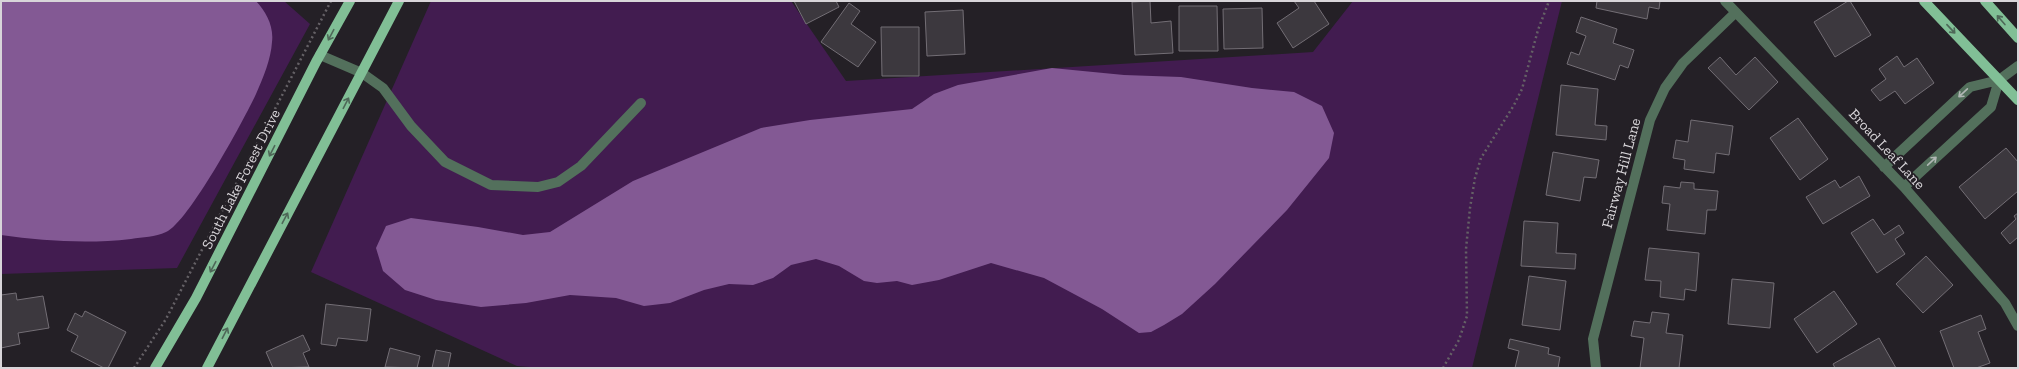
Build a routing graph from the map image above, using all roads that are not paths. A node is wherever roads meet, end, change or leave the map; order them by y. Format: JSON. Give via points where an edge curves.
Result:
{"nodes":[{"id":1,"x":350,"y":1,"type":"edge"},
{"id":2,"x":399,"y":1,"type":"edge"},
{"id":3,"x":1725,"y":1,"type":"edge"},
{"id":4,"x":1924,"y":1,"type":"edge"},
{"id":5,"x":1985,"y":1,"type":"edge"},
{"id":6,"x":1735,"y":13,"type":"junction"},
{"id":7,"x":2018,"y":38,"type":"edge"},
{"id":8,"x":320,"y":55,"type":"junction"},
{"id":9,"x":2018,"y":66,"type":"edge"},
{"id":10,"x":362,"y":73,"type":"junction"},
{"id":11,"x":1999,"y":80,"type":"junction"},
{"id":12,"x":2018,"y":100,"type":"edge"},
{"id":13,"x":641,"y":103,"type":"dead end"},
{"id":14,"x":1884,"y":166,"type":"junction"},
{"id":15,"x":1904,"y":187,"type":"junction"},
{"id":16,"x":2018,"y":326,"type":"edge"},
{"id":17,"x":155,"y":368,"type":"edge"},
{"id":18,"x":207,"y":368,"type":"edge"},
{"id":19,"x":1596,"y":368,"type":"edge"}],
"edges":[{"from":1,"to":8,"type":"main road","name":"South Lake Forest Drive","one_way":true},
{"from":2,"to":10,"type":"main road"},
{"from":3,"to":6,"type":"street","name":"Broad Leaf Lane"},
{"from":4,"to":11,"type":"main road","one_way":true},
{"from":7,"to":5,"type":"main road","one_way":true},
{"from":6,"to":14,"type":"street","name":"Broad Leaf Lane"},
{"from":6,"to":19,"type":"street","name":"Fairway Hill Lane","via":[[1683,63],[1665,88],[1650,120],[1593,339]]},
{"from":8,"to":10,"type":"street"},
{"from":8,"to":17,"type":"main road","name":"South Lake Forest Drive","one_way":true,"via":[[196,298]]},
{"from":9,"to":11,"type":"street"},
{"from":10,"to":13,"type":"street","via":[[383,88],[411,126],[445,162],[491,185],[538,187],[558,182],[581,166]]},
{"from":18,"to":10,"type":"main road","one_way":true},
{"from":11,"to":12,"type":"main road"},
{"from":11,"to":14,"type":"street","one_way":true,"via":[[1970,87]]},
{"from":15,"to":11,"type":"street","one_way":true,"via":[[1991,107]]},
{"from":14,"to":15,"type":"street","name":"Broad Leaf Lane"},
{"from":15,"to":16,"type":"street","name":"Broad Leaf Lane","via":[[2004,303]]}]}
